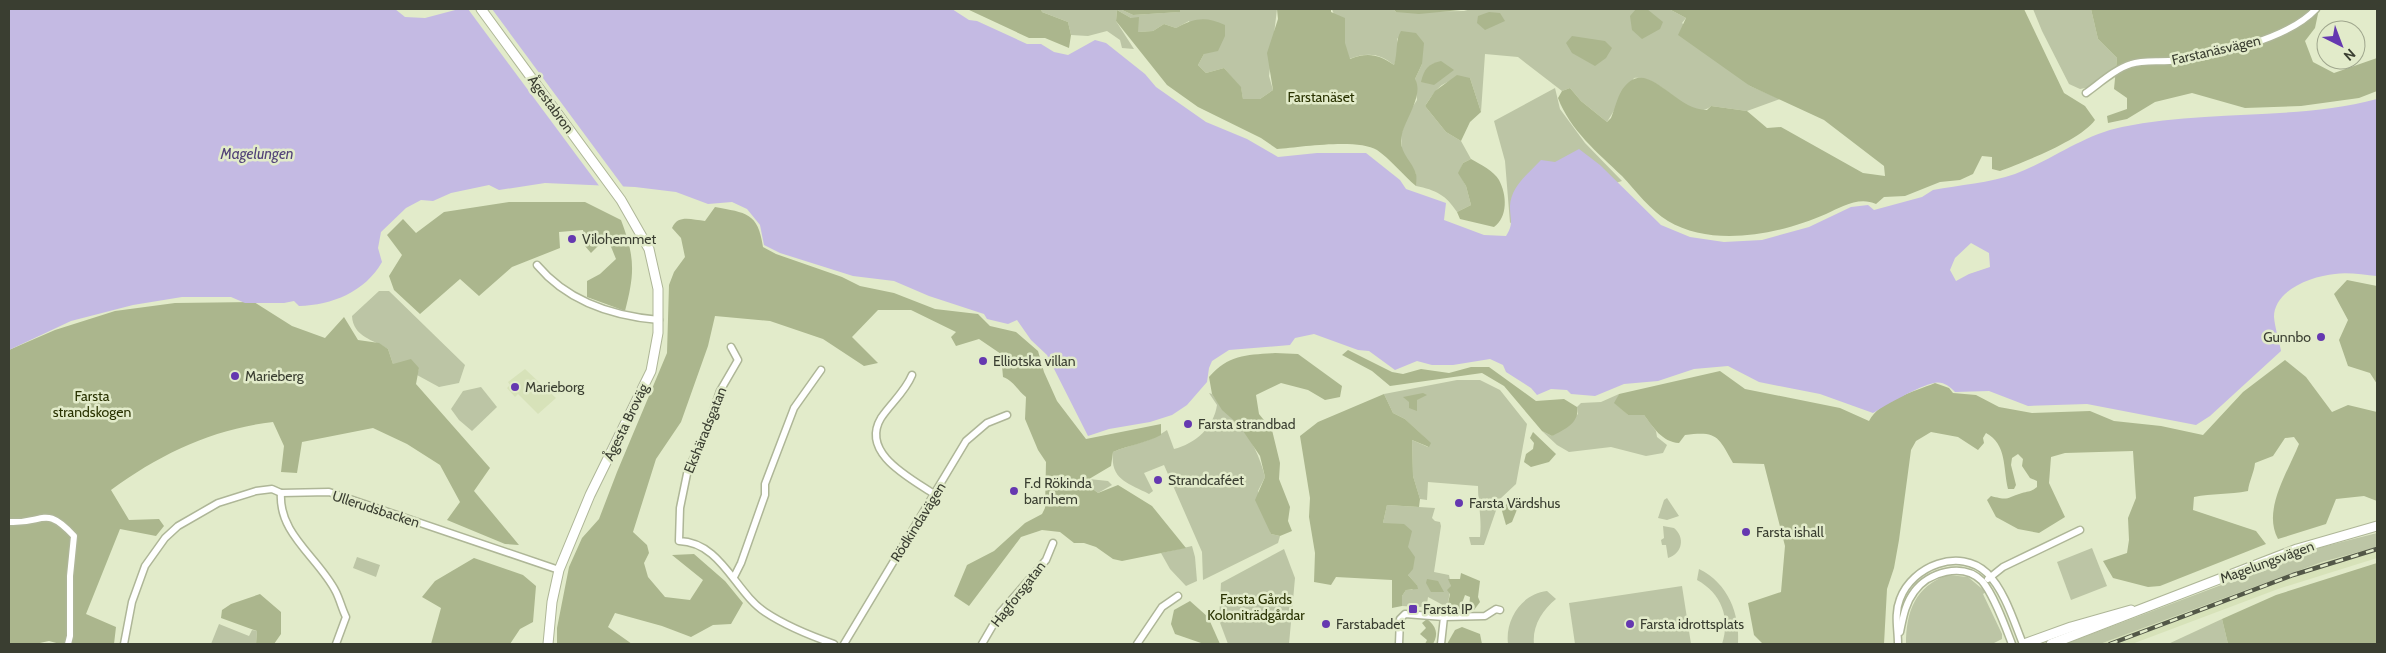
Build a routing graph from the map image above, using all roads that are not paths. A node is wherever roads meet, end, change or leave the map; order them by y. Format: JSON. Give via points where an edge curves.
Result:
{"nodes":[{"id":1,"x":481,"y":9,"type":"edge"},
{"id":2,"x":2316,"y":9,"type":"edge"},
{"id":3,"x":2086,"y":93,"type":"dead end"},
{"id":4,"x":621,"y":200,"type":"joint"},
{"id":5,"x":537,"y":265,"type":"dead end"},
{"id":6,"x":659,"y":320,"type":"junction"},
{"id":7,"x":731,"y":347,"type":"dead end"},
{"id":8,"x":821,"y":370,"type":"dead end"},
{"id":9,"x":912,"y":375,"type":"dead end"},
{"id":10,"x":1008,"y":415,"type":"dead end"},
{"id":11,"x":281,"y":493,"type":"junction"},
{"id":12,"x":934,"y":494,"type":"junction"},
{"id":13,"x":9,"y":522,"type":"edge"},
{"id":14,"x":2377,"y":526,"type":"edge"},
{"id":15,"x":2080,"y":530,"type":"dead end"},
{"id":16,"x":1053,"y":543,"type":"dead end"},
{"id":17,"x":559,"y":570,"type":"junction"},
{"id":18,"x":734,"y":577,"type":"junction"},
{"id":19,"x":1990,"y":577,"type":"junction"},
{"id":20,"x":1983,"y":583,"type":"junction"},
{"id":21,"x":1178,"y":596,"type":"dead end"},
{"id":22,"x":2158,"y":603,"type":"junction"},
{"id":23,"x":1500,"y":610,"type":"dead end"},
{"id":24,"x":1444,"y":617,"type":"junction"},
{"id":25,"x":1898,"y":643,"type":"edge"},
{"id":26,"x":68,"y":644,"type":"edge"},
{"id":27,"x":124,"y":644,"type":"edge"},
{"id":28,"x":336,"y":644,"type":"edge"},
{"id":29,"x":548,"y":644,"type":"edge"},
{"id":30,"x":834,"y":644,"type":"edge"},
{"id":31,"x":844,"y":644,"type":"edge"},
{"id":32,"x":982,"y":644,"type":"edge"},
{"id":33,"x":1137,"y":644,"type":"edge"},
{"id":34,"x":1399,"y":644,"type":"edge"},
{"id":35,"x":1441,"y":644,"type":"edge"},
{"id":36,"x":2012,"y":644,"type":"edge"},
{"id":37,"x":2024,"y":644,"type":"edge"},
{"id":38,"x":2051,"y":644,"type":"edge"}],
"edges":[{"from":1,"to":4,"type":"main road","name":"Ågestabron"},
{"from":2,"to":3,"type":"street","name":"Farstanäsvägen","via":[[2300,23],[2232,49],[2176,61],[2132,63]]},
{"from":4,"to":6,"type":"main road","name":"Ågesta Broväg","via":[[649,249],[658,289]]},
{"from":5,"to":6,"type":"street","via":[[550,280],[583,302],[610,313]]},
{"from":6,"to":17,"type":"main road","name":"Ågesta Broväg","via":[[651,371],[590,496]]},
{"from":7,"to":18,"type":"street","name":"Ekshäradsgatan","via":[[738,360],[720,391],[704,438],[688,469],[678,527],[679,541],[686,541],[708,553]]},
{"from":8,"to":18,"type":"street","via":[[794,408]]},
{"from":9,"to":12,"type":"street","via":[[906,390],[882,418],[875,436],[885,457]]},
{"from":10,"to":12,"type":"street","name":"Rödkindavägen","via":[[986,423],[971,436]]},
{"from":11,"to":17,"type":"street","name":"Ullerudsbacken","via":[[329,492]]},
{"from":11,"to":27,"type":"street","name":"Ullerudsbacken","via":[[272,489],[241,494],[178,526],[145,566],[132,602]]},
{"from":11,"to":28,"type":"street","via":[[280,507],[286,524],[336,592],[346,617]]},
{"from":12,"to":31,"type":"street","name":"Rödkindavägen"},
{"from":13,"to":26,"type":"street","via":[[54,517],[74,536]]},
{"from":14,"to":22,"type":"main road","name":"Magelungsvägen","via":[[2297,549]]},
{"from":15,"to":19,"type":"street","via":[[2003,567]]},
{"from":16,"to":32,"type":"street","name":"Hagforsgatan","via":[[1046,560],[1000,613]]},
{"from":17,"to":29,"type":"main road","name":"Ågesta Broväg"},
{"from":18,"to":30,"type":"street","name":"Ekshäradsgatan","via":[[743,592],[764,612]]},
{"from":19,"to":20,"type":"street"},
{"from":19,"to":25,"type":"street","via":[[1969,562],[1955,560],[1931,566],[1916,576],[1902,592],[1896,612]]},
{"from":19,"to":37,"type":"street"},
{"from":20,"to":25,"type":"street","via":[[1956,570],[1943,572],[1922,584],[1907,604]]},
{"from":20,"to":36,"type":"street"},
{"from":21,"to":33,"type":"street","via":[[1162,607]]},
{"from":22,"to":37,"type":"main road","name":"Magelungsvägen","via":[[2071,627]]},
{"from":22,"to":38,"type":"main road","name":"Magelungsvägen"},
{"from":23,"to":24,"type":"street","via":[[1484,616]]},
{"from":24,"to":34,"type":"street","via":[[1405,614],[1400,619]]},
{"from":24,"to":35,"type":"street"}]}
